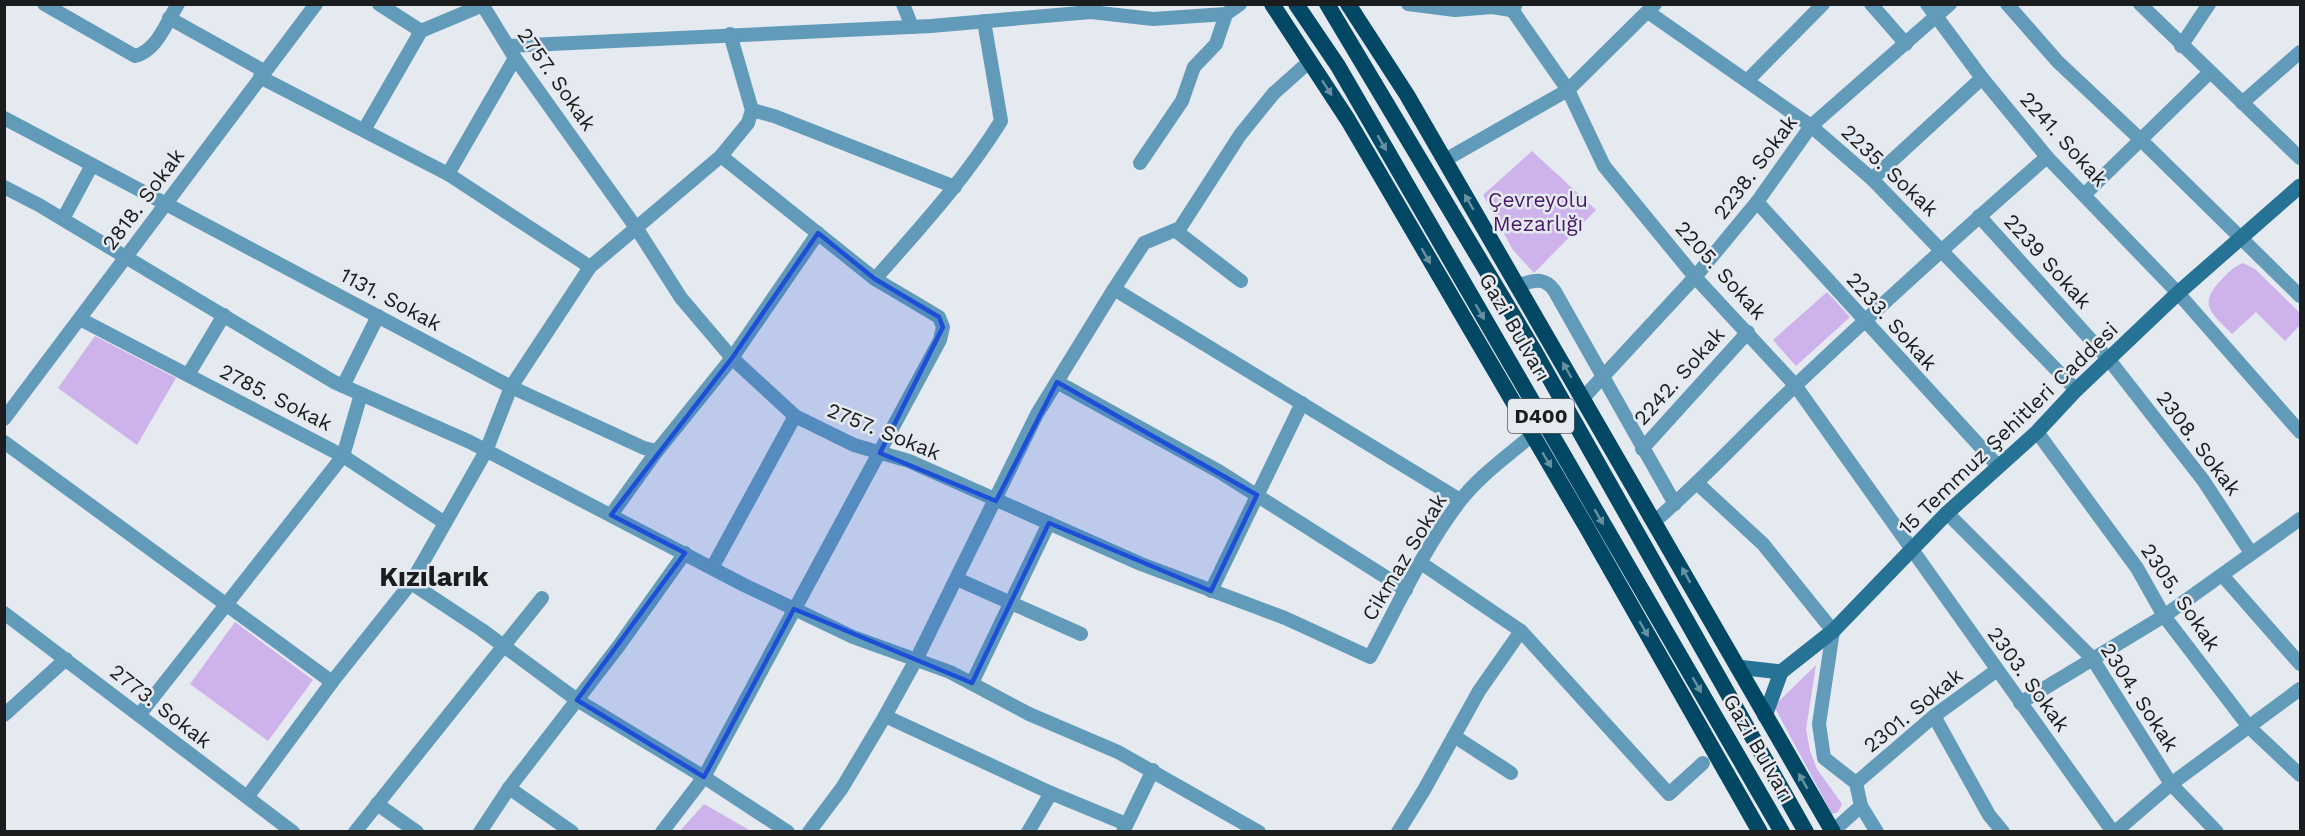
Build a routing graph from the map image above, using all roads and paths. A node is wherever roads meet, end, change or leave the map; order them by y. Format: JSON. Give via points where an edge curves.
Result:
{"nodes":[{"id":1,"x":44,"y":4,"type":"edge"},
{"id":2,"x":178,"y":4,"type":"edge"},
{"id":3,"x":316,"y":4,"type":"edge"},
{"id":4,"x":379,"y":4,"type":"edge"},
{"id":5,"x":903,"y":4,"type":"edge"},
{"id":6,"x":1240,"y":4,"type":"edge"},
{"id":7,"x":1272,"y":4,"type":"edge"},
{"id":8,"x":1296,"y":4,"type":"edge"},
{"id":9,"x":1327,"y":4,"type":"edge"},
{"id":10,"x":1348,"y":4,"type":"edge"},
{"id":11,"x":1408,"y":4,"type":"edge"},
{"id":12,"x":1823,"y":4,"type":"edge"},
{"id":13,"x":1871,"y":4,"type":"edge"},
{"id":14,"x":1950,"y":4,"type":"edge"},
{"id":15,"x":2007,"y":4,"type":"edge"},
{"id":16,"x":2140,"y":4,"type":"edge"},
{"id":17,"x":2209,"y":4,"type":"edge"},
{"id":18,"x":482,"y":5,"type":"edge"},
{"id":19,"x":1512,"y":6,"type":"edge"},
{"id":20,"x":1090,"y":8,"type":"edge"},
{"id":21,"x":1652,"y":8,"type":"edge"},
{"id":22,"x":1931,"y":10,"type":"edge"},
{"id":23,"x":1226,"y":14,"type":"junction"},
{"id":24,"x":169,"y":18,"type":"junction"},
{"id":25,"x":984,"y":21,"type":"junction"},
{"id":26,"x":912,"y":27,"type":"junction"},
{"id":27,"x":421,"y":31,"type":"junction"},
{"id":28,"x":730,"y":34,"type":"junction"},
{"id":29,"x":1906,"y":44,"type":"junction"},
{"id":30,"x":2181,"y":46,"type":"junction"},
{"id":31,"x":511,"y":52,"type":"junction"},
{"id":32,"x":2301,"y":52,"type":"edge"},
{"id":33,"x":1310,"y":61,"type":"junction"},
{"id":34,"x":2209,"y":73,"type":"junction"},
{"id":35,"x":262,"y":74,"type":"junction"},
{"id":36,"x":1982,"y":78,"type":"junction"},
{"id":37,"x":1747,"y":81,"type":"junction"},
{"id":38,"x":1568,"y":90,"type":"junction"},
{"id":39,"x":2242,"y":103,"type":"junction"},
{"id":40,"x":752,"y":110,"type":"junction"},
{"id":41,"x":4,"y":118,"type":"edge"},
{"id":42,"x":1811,"y":126,"type":"junction"},
{"id":43,"x":364,"y":130,"type":"junction"},
{"id":44,"x":2140,"y":139,"type":"junction"},
{"id":45,"x":721,"y":156,"type":"junction"},
{"id":46,"x":2047,"y":157,"type":"junction"},
{"id":47,"x":2301,"y":158,"type":"edge"},
{"id":48,"x":1445,"y":160,"type":"junction"},
{"id":49,"x":1140,"y":163,"type":"dead end"},
{"id":50,"x":92,"y":165,"type":"junction"},
{"id":51,"x":448,"y":174,"type":"junction"},
{"id":52,"x":1872,"y":179,"type":"junction"},
{"id":53,"x":2301,"y":186,"type":"edge"},
{"id":54,"x":4,"y":187,"type":"edge"},
{"id":55,"x":955,"y":187,"type":"junction"},
{"id":56,"x":2085,"y":194,"type":"junction"},
{"id":57,"x":1757,"y":202,"type":"junction"},
{"id":58,"x":166,"y":203,"type":"junction"},
{"id":59,"x":1979,"y":216,"type":"junction"},
{"id":60,"x":63,"y":219,"type":"junction"},
{"id":61,"x":638,"y":229,"type":"junction"},
{"id":62,"x":1176,"y":231,"type":"junction"},
{"id":63,"x":818,"y":233,"type":"junction"},
{"id":64,"x":2241,"y":238,"type":"junction"},
{"id":65,"x":1944,"y":250,"type":"junction"},
{"id":66,"x":127,"y":257,"type":"junction"},
{"id":67,"x":590,"y":267,"type":"junction"},
{"id":68,"x":1695,"y":277,"type":"junction"},
{"id":69,"x":875,"y":279,"type":"junction"},
{"id":70,"x":1241,"y":281,"type":"dead end"},
{"id":71,"x":1518,"y":285,"type":"junction"},
{"id":72,"x":1114,"y":289,"type":"junction"},
{"id":73,"x":2178,"y":293,"type":"junction"},
{"id":74,"x":2301,"y":296,"type":"edge"},
{"id":75,"x":224,"y":315,"type":"junction"},
{"id":76,"x":378,"y":316,"type":"junction"},
{"id":77,"x":80,"y":319,"type":"junction"},
{"id":78,"x":1864,"y":323,"type":"junction"},
{"id":79,"x":1748,"y":332,"type":"junction"},
{"id":80,"x":732,"y":358,"type":"junction"},
{"id":81,"x":2110,"y":361,"type":"junction"},
{"id":82,"x":188,"y":375,"type":"junction"},
{"id":83,"x":1604,"y":376,"type":"junction"},
{"id":84,"x":1057,"y":382,"type":"junction"},
{"id":85,"x":343,"y":386,"type":"junction"},
{"id":86,"x":1795,"y":386,"type":"junction"},
{"id":87,"x":511,"y":387,"type":"junction"},
{"id":88,"x":2076,"y":390,"type":"junction"},
{"id":89,"x":361,"y":394,"type":"junction"},
{"id":90,"x":1584,"y":398,"type":"junction"},
{"id":91,"x":1302,"y":403,"type":"junction"},
{"id":92,"x":795,"y":416,"type":"junction"},
{"id":93,"x":4,"y":419,"type":"edge"},
{"id":94,"x":2037,"y":432,"type":"junction"},
{"id":95,"x":2301,"y":432,"type":"edge"},
{"id":96,"x":1532,"y":435,"type":"junction"},
{"id":97,"x":4,"y":442,"type":"edge"},
{"id":98,"x":1642,"y":449,"type":"junction"},
{"id":99,"x":486,"y":451,"type":"junction"},
{"id":100,"x":657,"y":451,"type":"junction"},
{"id":101,"x":880,"y":453,"type":"junction"},
{"id":102,"x":344,"y":456,"type":"junction"},
{"id":103,"x":1998,"y":466,"type":"junction"},
{"id":104,"x":1698,"y":484,"type":"junction"},
{"id":105,"x":1257,"y":495,"type":"junction"},
{"id":106,"x":1460,"y":500,"type":"junction"},
{"id":107,"x":996,"y":501,"type":"junction"},
{"id":108,"x":1675,"y":504,"type":"junction"},
{"id":109,"x":1947,"y":513,"type":"junction"},
{"id":110,"x":611,"y":515,"type":"junction"},
{"id":111,"x":2301,"y":519,"type":"edge"},
{"id":112,"x":1655,"y":521,"type":"junction"},
{"id":113,"x":445,"y":523,"type":"junction"},
{"id":114,"x":1049,"y":523,"type":"junction"},
{"id":115,"x":1912,"y":550,"type":"junction"},
{"id":116,"x":685,"y":553,"type":"junction"},
{"id":117,"x":2251,"y":554,"type":"junction"},
{"id":118,"x":1421,"y":563,"type":"junction"},
{"id":119,"x":712,"y":568,"type":"junction"},
{"id":120,"x":2222,"y":575,"type":"junction"},
{"id":121,"x":957,"y":579,"type":"junction"},
{"id":122,"x":411,"y":583,"type":"junction"},
{"id":123,"x":1406,"y":590,"type":"junction"},
{"id":124,"x":1211,"y":591,"type":"junction"},
{"id":125,"x":542,"y":598,"type":"dead end"},
{"id":126,"x":226,"y":604,"type":"junction"},
{"id":127,"x":1011,"y":605,"type":"junction"},
{"id":128,"x":794,"y":609,"type":"junction"},
{"id":129,"x":4,"y":612,"type":"edge"},
{"id":130,"x":2164,"y":616,"type":"junction"},
{"id":131,"x":1521,"y":631,"type":"junction"},
{"id":132,"x":1833,"y":632,"type":"junction"},
{"id":133,"x":1081,"y":634,"type":"dead end"},
{"id":134,"x":502,"y":646,"type":"junction"},
{"id":135,"x":1370,"y":657,"type":"joint"},
{"id":136,"x":917,"y":658,"type":"junction"},
{"id":137,"x":2092,"y":658,"type":"junction"},
{"id":138,"x":66,"y":659,"type":"junction"},
{"id":139,"x":2301,"y":664,"type":"edge"},
{"id":140,"x":1737,"y":667,"type":"junction"},
{"id":141,"x":1997,"y":670,"type":"junction"},
{"id":142,"x":1781,"y":672,"type":"junction"},
{"id":143,"x":332,"y":682,"type":"junction"},
{"id":144,"x":972,"y":683,"type":"junction"},
{"id":145,"x":2301,"y":689,"type":"edge"},
{"id":146,"x":577,"y":700,"type":"junction"},
{"id":147,"x":2020,"y":703,"type":"junction"},
{"id":148,"x":140,"y":714,"type":"junction"},
{"id":149,"x":4,"y":715,"type":"edge"},
{"id":150,"x":885,"y":716,"type":"junction"},
{"id":151,"x":1765,"y":716,"type":"junction"},
{"id":152,"x":1934,"y":716,"type":"junction"},
{"id":153,"x":2249,"y":728,"type":"junction"},
{"id":154,"x":1454,"y":736,"type":"junction"},
{"id":155,"x":1703,"y":763,"type":"dead end"},
{"id":156,"x":1153,"y":770,"type":"junction"},
{"id":157,"x":1511,"y":773,"type":"dead end"},
{"id":158,"x":2301,"y":775,"type":"edge"},
{"id":159,"x":704,"y":777,"type":"junction"},
{"id":160,"x":1856,"y":783,"type":"junction"},
{"id":161,"x":2171,"y":784,"type":"junction"},
{"id":162,"x":509,"y":788,"type":"junction"},
{"id":163,"x":1051,"y":793,"type":"junction"},
{"id":164,"x":248,"y":796,"type":"junction"},
{"id":165,"x":377,"y":804,"type":"junction"},
{"id":166,"x":1861,"y":806,"type":"junction"},
{"id":167,"x":1125,"y":828,"type":"edge"},
{"id":168,"x":1252,"y":830,"type":"edge"},
{"id":169,"x":292,"y":831,"type":"edge"},
{"id":170,"x":355,"y":831,"type":"edge"},
{"id":171,"x":417,"y":831,"type":"edge"},
{"id":172,"x":480,"y":831,"type":"edge"},
{"id":173,"x":572,"y":831,"type":"edge"},
{"id":174,"x":662,"y":831,"type":"edge"},
{"id":175,"x":788,"y":831,"type":"edge"},
{"id":176,"x":808,"y":831,"type":"edge"},
{"id":177,"x":1028,"y":831,"type":"edge"},
{"id":178,"x":1398,"y":831,"type":"edge"},
{"id":179,"x":1760,"y":831,"type":"edge"},
{"id":180,"x":1782,"y":831,"type":"edge"},
{"id":181,"x":1806,"y":831,"type":"edge"},
{"id":182,"x":1833,"y":831,"type":"edge"},
{"id":183,"x":1877,"y":831,"type":"edge"},
{"id":184,"x":2003,"y":831,"type":"edge"},
{"id":185,"x":2114,"y":831,"type":"edge"},
{"id":186,"x":2217,"y":831,"type":"edge"}],
"edges":[{"from":1,"to":24,"type":"street","via":[[135,56],[152,48]]},
{"from":2,"to":24,"type":"street"},
{"from":3,"to":35,"type":"street","name":"2818. Sokak"},
{"from":4,"to":27,"type":"street"},
{"from":5,"to":26,"type":"street"},
{"from":6,"to":23,"type":"street"},
{"from":7,"to":33,"type":"highway"},
{"from":8,"to":180,"type":"highway","name":"Gazi Bulvarı","number":"D400","one_way":true,"via":[[1338,66]]},
{"from":9,"to":181,"type":"highway","name":"Gazi Bulvarı","number":"D400","via":[[1532,347]]},
{"from":10,"to":48,"type":"highway"},
{"from":11,"to":19,"type":"street","name":"2205. Sokak","via":[[1455,10]]},
{"from":12,"to":37,"type":"street"},
{"from":13,"to":29,"type":"street"},
{"from":14,"to":22,"type":"street","name":"2238. Sokak"},
{"from":15,"to":44,"type":"street","via":[[2058,62]]},
{"from":16,"to":30,"type":"street"},
{"from":17,"to":30,"type":"street"},
{"from":18,"to":27,"type":"street"},
{"from":18,"to":31,"type":"street","name":"2757. Sokak"},
{"from":19,"to":38,"type":"street","name":"2205. Sokak"},
{"from":20,"to":23,"type":"street","via":[[1154,19]]},
{"from":20,"to":25,"type":"street"},
{"from":21,"to":37,"type":"street","name":"2235. Sokak"},
{"from":21,"to":38,"type":"street"},
{"from":22,"to":29,"type":"street","name":"2238. Sokak"},
{"from":22,"to":36,"type":"street","name":"2241. Sokak"},
{"from":23,"to":49,"type":"street","via":[[1216,44],[1194,67],[1182,101]]},
{"from":24,"to":35,"type":"street"},
{"from":25,"to":26,"type":"street"},
{"from":25,"to":55,"type":"street","via":[[1001,121]]},
{"from":26,"to":28,"type":"street"},
{"from":27,"to":43,"type":"street"},
{"from":28,"to":31,"type":"street"},
{"from":28,"to":40,"type":"street"},
{"from":29,"to":42,"type":"street","name":"2238. Sokak"},
{"from":30,"to":34,"type":"street"},
{"from":31,"to":51,"type":"street"},
{"from":31,"to":61,"type":"street","name":"2757. Sokak"},
{"from":32,"to":39,"type":"street"},
{"from":33,"to":62,"type":"street","via":[[1274,93],[1240,135]]},
{"from":33,"to":96,"type":"highway","one_way":true},
{"from":34,"to":39,"type":"street"},
{"from":34,"to":44,"type":"street"},
{"from":35,"to":43,"type":"street"},
{"from":35,"to":58,"type":"street","name":"2818. Sokak"},
{"from":36,"to":46,"type":"street","name":"2241. Sokak"},
{"from":36,"to":52,"type":"street"},
{"from":37,"to":42,"type":"street","name":"2235. Sokak"},
{"from":38,"to":48,"type":"street"},
{"from":38,"to":68,"type":"street","name":"2205. Sokak","via":[[1604,166]]},
{"from":39,"to":47,"type":"street"},
{"from":40,"to":45,"type":"street","via":[[748,123]]},
{"from":40,"to":55,"type":"street"},
{"from":41,"to":50,"type":"street","name":"1131. Sokak"},
{"from":42,"to":52,"type":"street","name":"2235. Sokak"},
{"from":42,"to":57,"type":"street","name":"2238. Sokak"},
{"from":43,"to":51,"type":"street"},
{"from":44,"to":56,"type":"street"},
{"from":44,"to":64,"type":"street"},
{"from":45,"to":61,"type":"street"},
{"from":45,"to":63,"type":"street"},
{"from":46,"to":56,"type":"street","name":"2241. Sokak"},
{"from":46,"to":59,"type":"street"},
{"from":71,"to":48,"type":"highway","one_way":true},
{"from":50,"to":58,"type":"street","name":"1131. Sokak"},
{"from":50,"to":60,"type":"street"},
{"from":51,"to":67,"type":"street"},
{"from":52,"to":65,"type":"street","name":"2235. Sokak"},
{"from":53,"to":64,"type":"main road","name":"15 Temmuz Şehitleri Caddesi"},
{"from":54,"to":60,"type":"street"},
{"from":55,"to":69,"type":"street"},
{"from":56,"to":73,"type":"street","name":"2241. Sokak"},
{"from":57,"to":68,"type":"street","name":"2238. Sokak"},
{"from":57,"to":78,"type":"street","name":"2233. Sokak"},
{"from":58,"to":66,"type":"street","name":"2818. Sokak"},
{"from":58,"to":76,"type":"street","name":"1131. Sokak"},
{"from":59,"to":65,"type":"street"},
{"from":59,"to":81,"type":"street","name":"2239 Sokak"},
{"from":60,"to":66,"type":"street"},
{"from":61,"to":67,"type":"street"},
{"from":61,"to":80,"type":"street","name":"2757. Sokak","via":[[681,298]]},
{"from":62,"to":70,"type":"street"},
{"from":62,"to":72,"type":"street","via":[[1144,243]]},
{"from":63,"to":69,"type":"street"},
{"from":63,"to":80,"type":"street"},
{"from":64,"to":73,"type":"main road","name":"15 Temmuz Şehitleri Caddesi"},
{"from":64,"to":74,"type":"street"},
{"from":65,"to":78,"type":"street"},
{"from":65,"to":88,"type":"street","name":"2235. Sokak"},
{"from":66,"to":75,"type":"street"},
{"from":66,"to":77,"type":"street","name":"2818. Sokak"},
{"from":67,"to":87,"type":"street"},
{"from":68,"to":79,"type":"street","name":"2205. Sokak"},
{"from":68,"to":83,"type":"street","name":"2238. Sokak"},
{"from":69,"to":101,"type":"street","via":[[939,317],[943,327],[940,340]]},
{"from":71,"to":83,"type":"street","via":[[1539,279],[1547,281]]},
{"from":90,"to":71,"type":"highway","one_way":true},
{"from":72,"to":84,"type":"street"},
{"from":72,"to":91,"type":"street"},
{"from":73,"to":81,"type":"main road","name":"15 Temmuz Şehitleri Caddesi"},
{"from":73,"to":95,"type":"street","name":"2241. Sokak"},
{"from":75,"to":82,"type":"street"},
{"from":75,"to":85,"type":"street"},
{"from":76,"to":85,"type":"street"},
{"from":76,"to":87,"type":"street","name":"1131. Sokak"},
{"from":77,"to":82,"type":"street","name":"2785. Sokak"},
{"from":77,"to":93,"type":"street","name":"2818. Sokak"},
{"from":78,"to":86,"type":"street"},
{"from":78,"to":103,"type":"street","name":"2233. Sokak"},
{"from":79,"to":86,"type":"street","name":"2205. Sokak"},
{"from":79,"to":98,"type":"street","name":"2242. Sokak"},
{"from":80,"to":92,"type":"street","name":"2757. Sokak"},
{"from":80,"to":100,"type":"street"},
{"from":81,"to":88,"type":"main road","name":"15 Temmuz Şehitleri Caddesi"},
{"from":81,"to":117,"type":"street","name":"2308. Sokak","via":[[2204,480]]},
{"from":82,"to":102,"type":"street","name":"2785. Sokak"},
{"from":83,"to":90,"type":"street","name":"2238. Sokak"},
{"from":83,"to":98,"type":"street"},
{"from":84,"to":105,"type":"street"},
{"from":84,"to":107,"type":"street","via":[[1037,414]]},
{"from":85,"to":89,"type":"street"},
{"from":86,"to":104,"type":"street"},
{"from":86,"to":115,"type":"street","name":"2205. Sokak"},
{"from":87,"to":99,"type":"street"},
{"from":87,"to":100,"type":"street","name":"1131. Sokak"},
{"from":88,"to":94,"type":"main road","name":"15 Temmuz Şehitleri Caddesi"},
{"from":89,"to":99,"type":"street"},
{"from":89,"to":102,"type":"street"},
{"from":90,"to":112,"type":"highway"},
{"from":91,"to":105,"type":"street"},
{"from":91,"to":106,"type":"street"},
{"from":92,"to":101,"type":"street","name":"2757. Sokak","via":[[854,445]]},
{"from":92,"to":119,"type":"street"},
{"from":94,"to":103,"type":"main road","name":"15 Temmuz Şehitleri Caddesi"},
{"from":94,"to":130,"type":"street","name":"2305. Sokak","via":[[2137,568]]},
{"from":96,"to":106,"type":"street","name":"Cikmaz Sokak"},
{"from":96,"to":179,"type":"highway","one_way":true},
{"from":97,"to":126,"type":"street"},
{"from":98,"to":108,"type":"street"},
{"from":99,"to":110,"type":"street"},
{"from":99,"to":113,"type":"street"},
{"from":100,"to":110,"type":"street"},
{"from":101,"to":107,"type":"street","name":"2757. Sokak","via":[[909,461]]},
{"from":101,"to":128,"type":"street"},
{"from":102,"to":113,"type":"street","name":"2785. Sokak"},
{"from":102,"to":126,"type":"street"},
{"from":103,"to":109,"type":"main road","name":"15 Temmuz Şehitleri Caddesi"},
{"from":104,"to":108,"type":"street"},
{"from":104,"to":132,"type":"street","via":[[1763,544]]},
{"from":105,"to":123,"type":"street"},
{"from":105,"to":124,"type":"street"},
{"from":106,"to":118,"type":"street","name":"Cikmaz Sokak"},
{"from":107,"to":114,"type":"street","name":"2757. Sokak"},
{"from":107,"to":121,"type":"street"},
{"from":108,"to":112,"type":"street"},
{"from":109,"to":115,"type":"main road","name":"15 Temmuz Şehitleri Caddesi"},
{"from":109,"to":137,"type":"street","name":"2304. Sokak"},
{"from":110,"to":116,"type":"street"},
{"from":111,"to":117,"type":"street"},
{"from":140,"to":112,"type":"highway","one_way":true},
{"from":113,"to":122,"type":"street"},
{"from":114,"to":124,"type":"street","name":"2757. Sokak"},
{"from":114,"to":127,"type":"street"},
{"from":115,"to":132,"type":"main road","name":"15 Temmuz Şehitleri Caddesi"},
{"from":115,"to":141,"type":"street","name":"2303. Sokak"},
{"from":116,"to":119,"type":"street"},
{"from":116,"to":146,"type":"street"},
{"from":117,"to":120,"type":"street"},
{"from":118,"to":123,"type":"street","name":"Cikmaz Sokak"},
{"from":118,"to":131,"type":"street"},
{"from":119,"to":128,"type":"street"},
{"from":120,"to":130,"type":"street"},
{"from":120,"to":139,"type":"street"},
{"from":121,"to":127,"type":"street"},
{"from":121,"to":136,"type":"street"},
{"from":122,"to":134,"type":"street"},
{"from":122,"to":143,"type":"street"},
{"from":123,"to":135,"type":"street","name":"Cikmaz Sokak"},
{"from":124,"to":135,"type":"street","name":"2757. Sokak","via":[[1286,618]]},
{"from":125,"to":134,"type":"street"},
{"from":126,"to":143,"type":"street"},
{"from":126,"to":148,"type":"street"},
{"from":127,"to":133,"type":"street"},
{"from":127,"to":144,"type":"street"},
{"from":128,"to":136,"type":"street","via":[[853,637]]},
{"from":128,"to":159,"type":"street"},
{"from":129,"to":138,"type":"street","name":"2773. Sokak"},
{"from":130,"to":137,"type":"street"},
{"from":130,"to":153,"type":"street","name":"2305. Sokak"},
{"from":131,"to":154,"type":"street","via":[[1479,691]]},
{"from":131,"to":155,"type":"street","via":[[1670,794]]},
{"from":132,"to":142,"type":"main road","name":"15 Temmuz Şehitleri Caddesi"},
{"from":132,"to":160,"type":"street","via":[[1819,724],[1824,758]]},
{"from":134,"to":146,"type":"street"},
{"from":134,"to":165,"type":"street"},
{"from":136,"to":144,"type":"street"},
{"from":136,"to":150,"type":"street"},
{"from":137,"to":147,"type":"street"},
{"from":137,"to":161,"type":"street","name":"2304. Sokak"},
{"from":138,"to":148,"type":"street","name":"2773. Sokak"},
{"from":138,"to":149,"type":"street"},
{"from":140,"to":142,"type":"main road"},
{"from":140,"to":151,"type":"highway"},
{"from":141,"to":147,"type":"street","name":"2303. Sokak"},
{"from":141,"to":152,"type":"street","name":"2301. Sokak"},
{"from":142,"to":151,"type":"main road"},
{"from":143,"to":164,"type":"street"},
{"from":144,"to":156,"type":"street","via":[[1029,714]]},
{"from":145,"to":153,"type":"street"},
{"from":146,"to":159,"type":"street"},
{"from":146,"to":162,"type":"street"},
{"from":147,"to":185,"type":"street","name":"2303. Sokak"},
{"from":148,"to":164,"type":"street","name":"2773. Sokak"},
{"from":150,"to":163,"type":"street"},
{"from":150,"to":176,"type":"street","via":[[842,788]]},
{"from":182,"to":151,"type":"highway","one_way":true},
{"from":152,"to":160,"type":"street","name":"2301. Sokak"},
{"from":152,"to":184,"type":"street","via":[[1989,815]]},
{"from":153,"to":158,"type":"street","name":"2305. Sokak"},
{"from":153,"to":161,"type":"street"},
{"from":154,"to":157,"type":"street"},
{"from":154,"to":178,"type":"street"},
{"from":156,"to":167,"type":"street"},
{"from":156,"to":168,"type":"street"},
{"from":159,"to":174,"type":"street"},
{"from":159,"to":175,"type":"street"},
{"from":160,"to":166,"type":"street"},
{"from":161,"to":185,"type":"street"},
{"from":161,"to":186,"type":"street","name":"2304. Sokak"},
{"from":162,"to":172,"type":"street"},
{"from":162,"to":173,"type":"street"},
{"from":163,"to":167,"type":"street"},
{"from":163,"to":177,"type":"street"},
{"from":164,"to":169,"type":"street","name":"2773. Sokak"},
{"from":165,"to":170,"type":"street"},
{"from":165,"to":171,"type":"street"},
{"from":166,"to":182,"type":"street"},
{"from":166,"to":183,"type":"street"}]}
